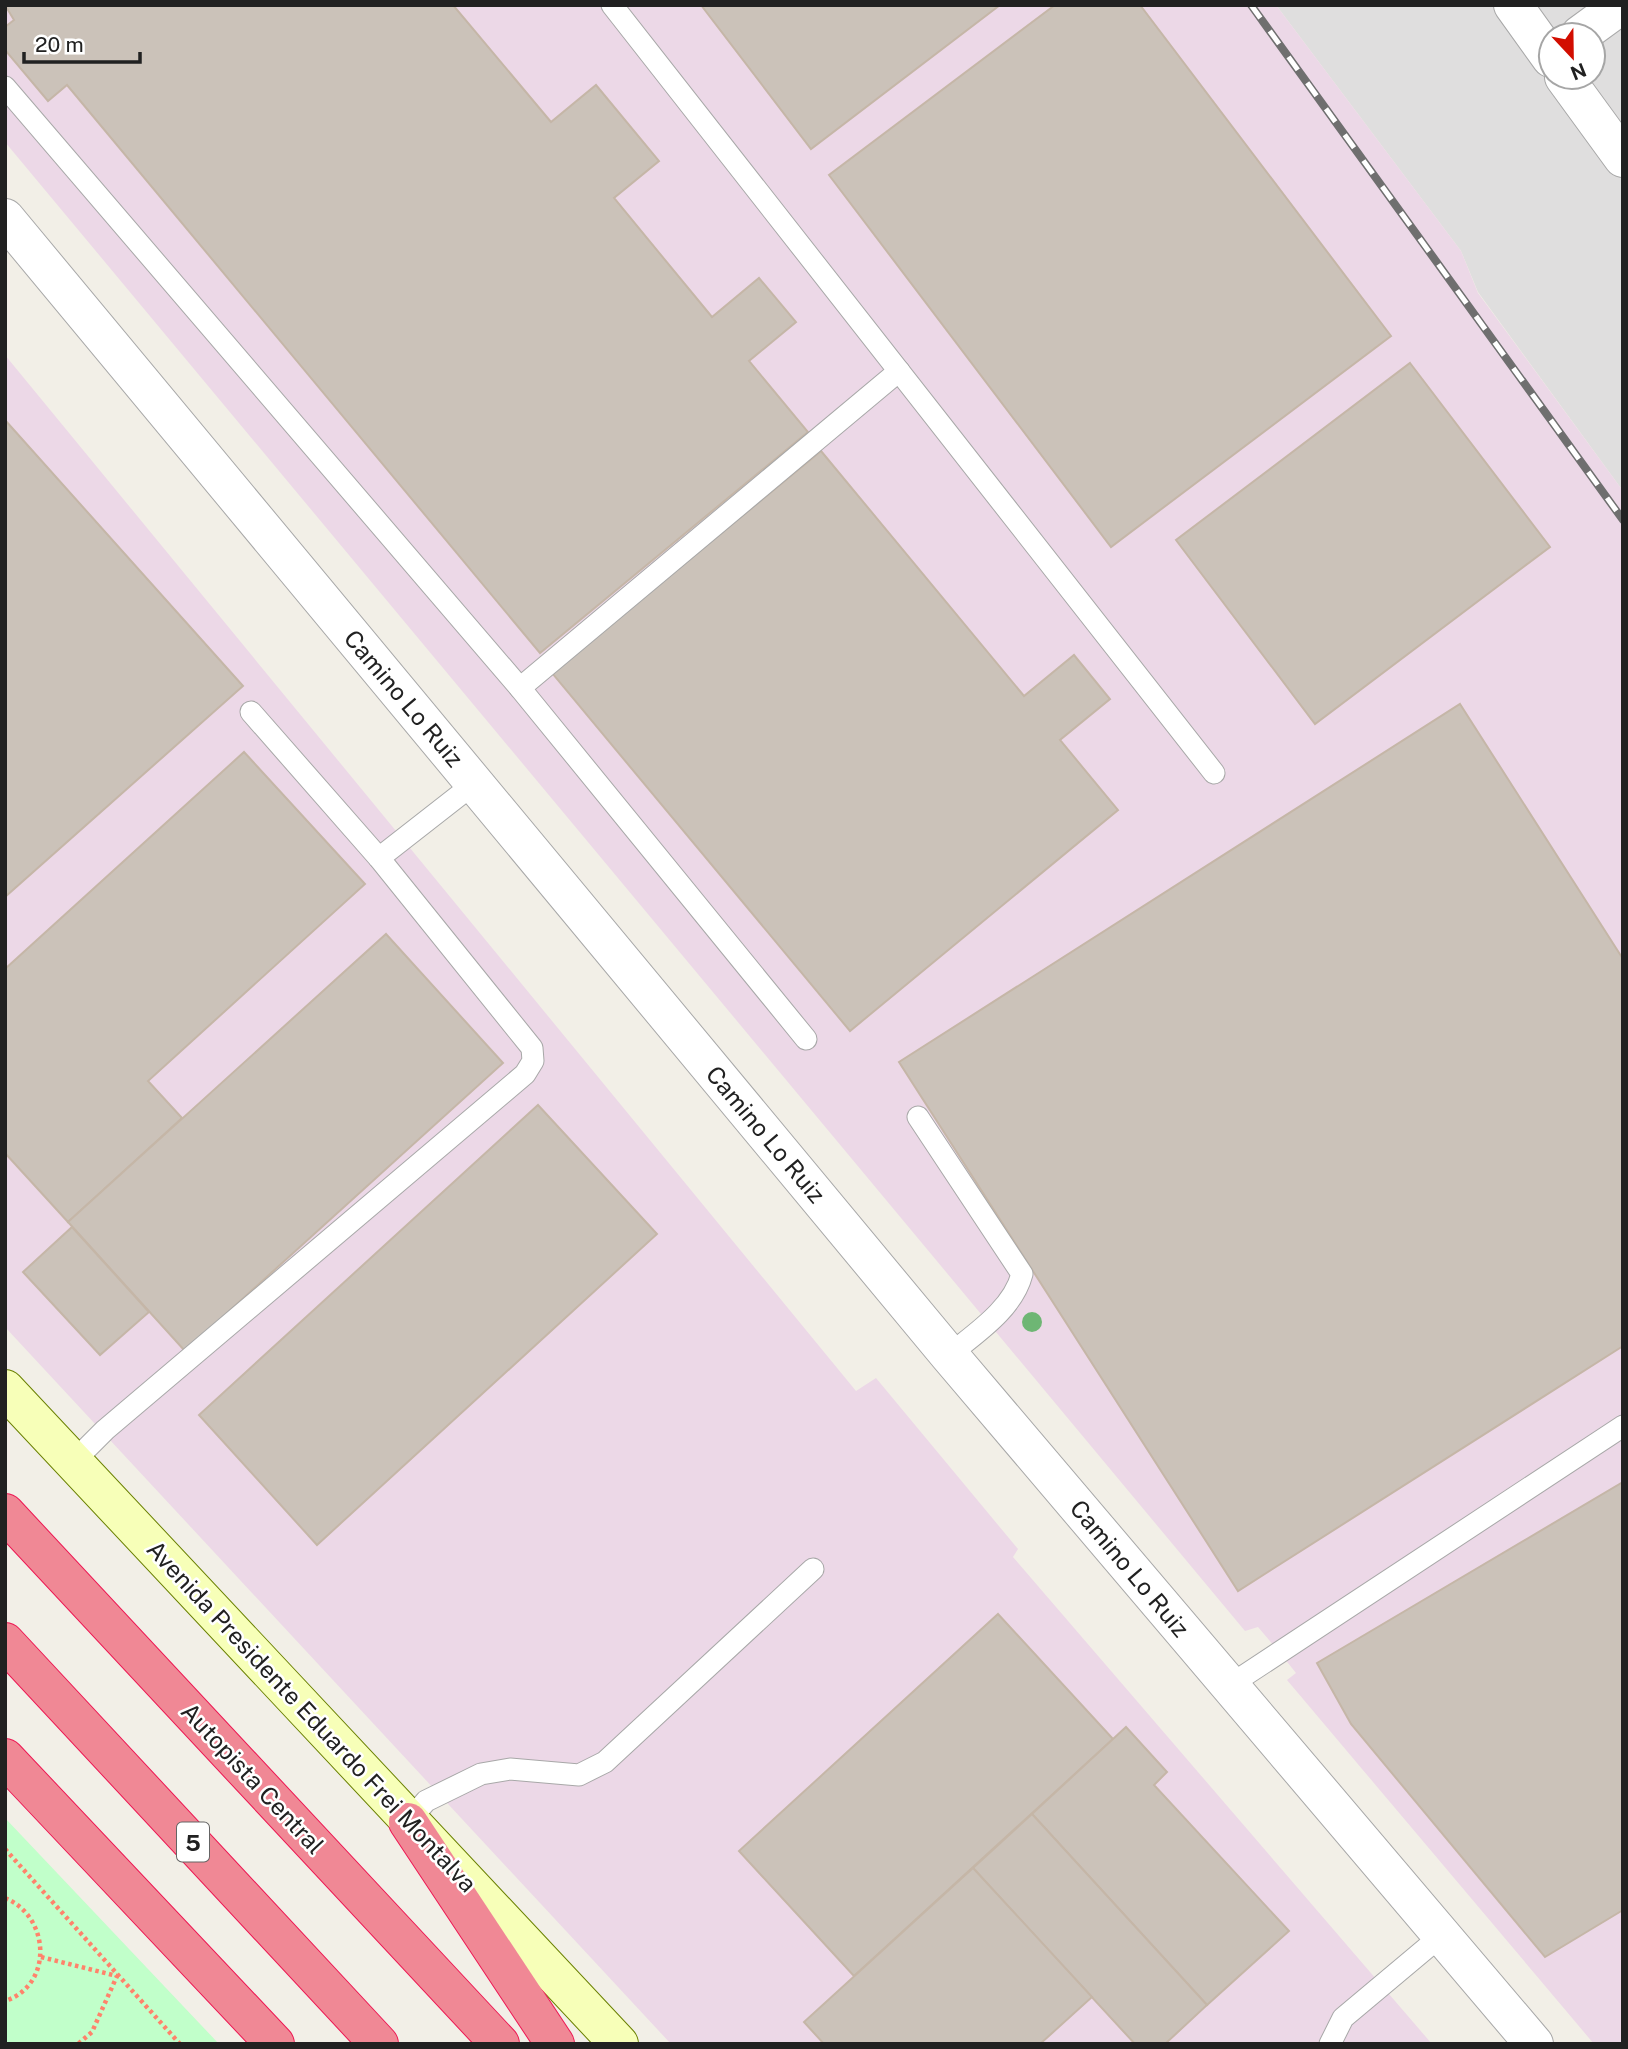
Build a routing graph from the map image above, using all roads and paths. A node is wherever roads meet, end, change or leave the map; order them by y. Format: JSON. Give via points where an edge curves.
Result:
{"nodes":[{"id":1,"x":612,"y":5,"type":"edge"},
{"id":2,"x":1513,"y":5,"type":"edge"},
{"id":3,"x":1621,"y":5,"type":"edge"},
{"id":4,"x":1602,"y":21,"type":"edge"},
{"id":5,"x":1537,"y":32,"type":"edge"},
{"id":6,"x":5,"y":87,"type":"edge"},
{"id":7,"x":1581,"y":91,"type":"edge"},
{"id":8,"x":1623,"y":158,"type":"edge"},
{"id":9,"x":5,"y":218,"type":"edge"},
{"id":10,"x":899,"y":371,"type":"junction"},
{"id":11,"x":520,"y":688,"type":"junction"},
{"id":12,"x":251,"y":712,"type":"dead end"},
{"id":13,"x":1214,"y":773,"type":"dead end"},
{"id":14,"x":475,"y":783,"type":"junction"},
{"id":15,"x":379,"y":858,"type":"junction"},
{"id":16,"x":806,"y":1039,"type":"dead end"},
{"id":17,"x":918,"y":1117,"type":"dead end"},
{"id":18,"x":949,"y":1356,"type":"junction"},
{"id":19,"x":5,"y":1389,"type":"edge"},
{"id":20,"x":1623,"y":1426,"type":"edge"},
{"id":21,"x":73,"y":1462,"type":"junction"},
{"id":22,"x":5,"y":1513,"type":"edge"},
{"id":23,"x":813,"y":1569,"type":"dead end"},
{"id":24,"x":5,"y":1642,"type":"edge"},
{"id":25,"x":1230,"y":1685,"type":"junction"},
{"id":26,"x":5,"y":1758,"type":"edge"},
{"id":27,"x":408,"y":1822,"type":"junction"},
{"id":28,"x":5,"y":1849,"type":"edge"},
{"id":29,"x":5,"y":1898,"type":"edge"},
{"id":30,"x":1442,"y":1935,"type":"junction"},
{"id":31,"x":41,"y":1957,"type":"junction"},
{"id":32,"x":117,"y":1976,"type":"junction"},
{"id":33,"x":5,"y":2001,"type":"edge"},
{"id":34,"x":1531,"y":2043,"type":"edge"},
{"id":35,"x":78,"y":2044,"type":"edge"},
{"id":36,"x":180,"y":2044,"type":"edge"},
{"id":37,"x":275,"y":2044,"type":"edge"},
{"id":38,"x":379,"y":2044,"type":"edge"},
{"id":39,"x":500,"y":2044,"type":"edge"},
{"id":40,"x":555,"y":2044,"type":"edge"},
{"id":41,"x":618,"y":2044,"type":"edge"},
{"id":42,"x":1330,"y":2044,"type":"edge"}],
"edges":[{"from":1,"to":10,"type":"lane"},
{"from":2,"to":5,"type":"street"},
{"from":3,"to":4,"type":"street"},
{"from":6,"to":11,"type":"lane"},
{"from":7,"to":8,"type":"street"},
{"from":9,"to":14,"type":"street","name":"Camino Lo Ruiz"},
{"from":10,"to":11,"type":"lane"},
{"from":10,"to":13,"type":"lane"},
{"from":11,"to":16,"type":"lane"},
{"from":12,"to":15,"type":"lane"},
{"from":14,"to":15,"type":"lane"},
{"from":14,"to":18,"type":"street","name":"Camino Lo Ruiz"},
{"from":15,"to":21,"type":"lane","via":[[532,1048],[533,1061],[525,1074]]},
{"from":17,"to":18,"type":"lane","via":[[1022,1274],[1018,1290],[988,1324]]},
{"from":18,"to":25,"type":"street","name":"Camino Lo Ruiz"},
{"from":19,"to":21,"type":"main road","name":"Avenida Presidente Eduardo Frei Montalva"},
{"from":20,"to":25,"type":"lane"},
{"from":21,"to":27,"type":"main road","name":"Avenida Presidente Eduardo Frei Montalva"},
{"from":22,"to":39,"type":"highway","name":"Autopista Central"},
{"from":23,"to":27,"type":"lane","via":[[605,1762],[579,1775],[510,1769],[481,1774],[426,1801]]},
{"from":24,"to":38,"type":"highway","number":"5"},
{"from":25,"to":30,"type":"street","name":"Camino Lo Ruiz"},
{"from":26,"to":37,"type":"highway"},
{"from":27,"to":40,"type":"highway"},
{"from":27,"to":41,"type":"main road","name":"Avenida Presidente Eduardo Frei Montalva"},
{"from":28,"to":32,"type":"path"},
{"from":29,"to":31,"type":"path","via":[[23,1908],[34,1922],[41,1939]]},
{"from":30,"to":34,"type":"street","name":"Camino Lo Ruiz"},
{"from":30,"to":42,"type":"lane","via":[[1343,2018]]},
{"from":31,"to":32,"type":"path"},
{"from":31,"to":33,"type":"path","via":[[26,1988]]},
{"from":32,"to":35,"type":"path","via":[[92,2032]]},
{"from":32,"to":36,"type":"path"}]}
